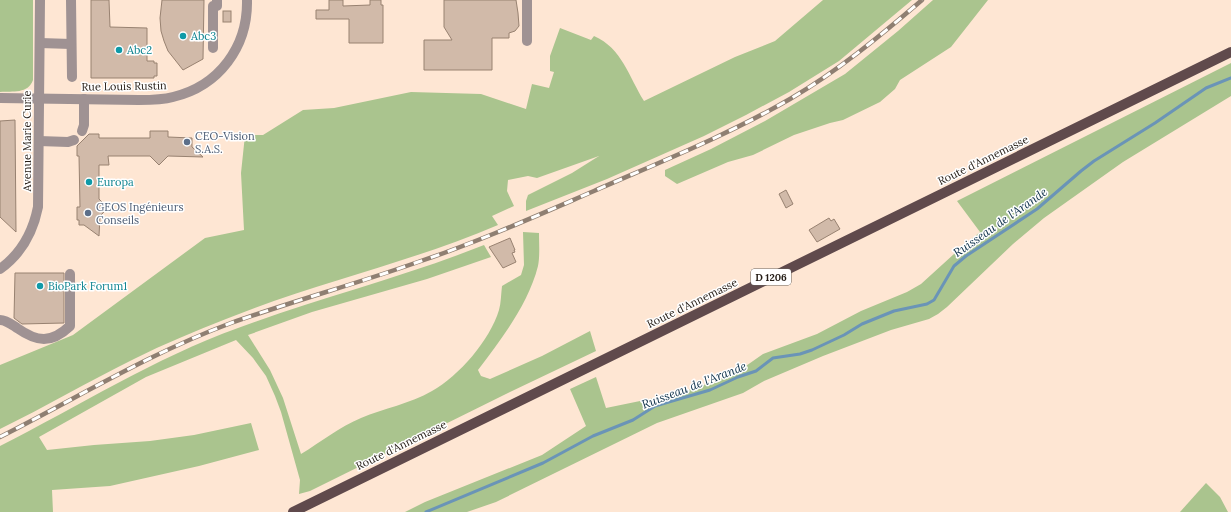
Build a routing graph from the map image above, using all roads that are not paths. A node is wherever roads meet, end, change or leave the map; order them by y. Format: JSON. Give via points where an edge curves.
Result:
{"nodes":[{"id":1,"x":40,"y":0,"type":"edge"},
{"id":2,"x":71,"y":0,"type":"edge"},
{"id":3,"x":217,"y":0,"type":"edge"},
{"id":4,"x":527,"y":0,"type":"edge"},
{"id":5,"x":247,"y":2,"type":"edge"},
{"id":6,"x":527,"y":41,"type":"dead end"},
{"id":7,"x":40,"y":43,"type":"junction"},
{"id":8,"x":72,"y":44,"type":"junction"},
{"id":9,"x":213,"y":48,"type":"dead end"},
{"id":10,"x":1231,"y":52,"type":"edge"},
{"id":11,"x":72,"y":77,"type":"dead end"},
{"id":12,"x":0,"y":98,"type":"edge"},
{"id":13,"x":39,"y":98,"type":"junction"},
{"id":14,"x":84,"y":99,"type":"junction"},
{"id":15,"x":82,"y":131,"type":"dead end"},
{"id":16,"x":74,"y":140,"type":"dead end"},
{"id":17,"x":39,"y":141,"type":"junction"},
{"id":18,"x":0,"y":269,"type":"edge"},
{"id":19,"x":70,"y":274,"type":"dead end"},
{"id":20,"x":0,"y":320,"type":"edge"},
{"id":21,"x":293,"y":512,"type":"edge"}],
"edges":[{"from":1,"to":7,"type":"street","name":"Avenue Marie Curie"},
{"from":2,"to":8,"type":"street"},
{"from":3,"to":9,"type":"street","via":[[217,6],[213,6]]},
{"from":4,"to":6,"type":"street"},
{"from":5,"to":14,"type":"street","name":"Rue Louis Rustin","via":[[245,25],[237,49],[219,72],[200,87],[162,99]]},
{"from":7,"to":8,"type":"street"},
{"from":7,"to":13,"type":"street","name":"Avenue Marie Curie"},
{"from":8,"to":11,"type":"street"},
{"from":10,"to":21,"type":"main road","name":"Route d'Annemasse","number":"D 1206"},
{"from":12,"to":13,"type":"street","name":"Rue Louis Rustin"},
{"from":13,"to":14,"type":"street","name":"Rue Louis Rustin"},
{"from":13,"to":17,"type":"street","name":"Avenue Marie Curie"},
{"from":14,"to":15,"type":"street"},
{"from":16,"to":17,"type":"street"},
{"from":17,"to":18,"type":"street","name":"Avenue Marie Curie","via":[[39,197],[35,222],[22,246]]},
{"from":19,"to":20,"type":"street","via":[[70,326],[63,334],[46,340],[41,339],[23,333]]}]}
